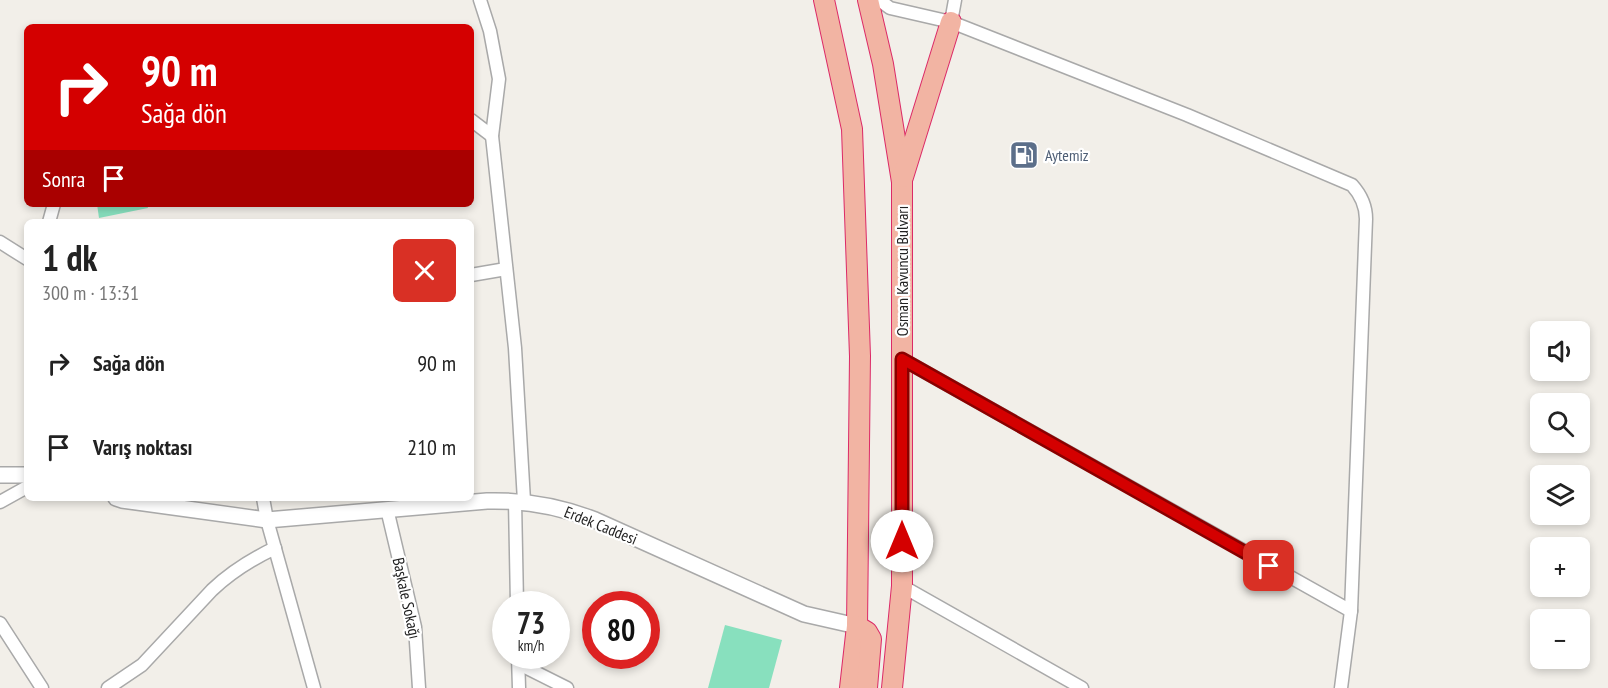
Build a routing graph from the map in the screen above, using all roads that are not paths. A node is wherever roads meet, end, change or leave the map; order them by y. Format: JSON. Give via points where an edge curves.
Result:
{"nodes":[{"id":1,"x":480,"y":0,"type":"edge"},
{"id":2,"x":824,"y":0,"type":"edge"},
{"id":3,"x":868,"y":0,"type":"edge"},
{"id":4,"x":879,"y":0,"type":"edge"},
{"id":5,"x":956,"y":0,"type":"edge"},
{"id":6,"x":951,"y":22,"type":"junction"},
{"id":7,"x":474,"y":122,"type":"edge"},
{"id":8,"x":492,"y":136,"type":"junction"},
{"id":9,"x":902,"y":182,"type":"junction"},
{"id":10,"x":0,"y":242,"type":"edge"},
{"id":11,"x":24,"y":257,"type":"edge"},
{"id":12,"x":506,"y":269,"type":"junction"},
{"id":13,"x":474,"y":274,"type":"edge"},
{"id":14,"x":902,"y":359,"type":"junction"},
{"id":15,"x":2,"y":474,"type":"edge"},
{"id":16,"x":24,"y":475,"type":"edge"},
{"id":17,"x":24,"y":489,"type":"edge"},
{"id":18,"x":129,"y":501,"type":"edge"},
{"id":19,"x":264,"y":501,"type":"edge"},
{"id":20,"x":519,"y":501,"type":"junction"},
{"id":21,"x":0,"y":502,"type":"edge"},
{"id":22,"x":387,"y":510,"type":"junction"},
{"id":23,"x":267,"y":520,"type":"junction"},
{"id":24,"x":274,"y":548,"type":"junction"},
{"id":25,"x":902,"y":586,"type":"junction"},
{"id":26,"x":517,"y":591,"type":"edge"},
{"id":27,"x":1351,"y":611,"type":"junction"},
{"id":28,"x":0,"y":623,"type":"edge"},
{"id":29,"x":857,"y":626,"type":"junction"},
{"id":30,"x":519,"y":669,"type":"edge"},
{"id":31,"x":534,"y":669,"type":"edge"},
{"id":32,"x":42,"y":688,"type":"edge"},
{"id":33,"x":108,"y":688,"type":"edge"},
{"id":34,"x":314,"y":688,"type":"edge"},
{"id":35,"x":419,"y":688,"type":"edge"},
{"id":36,"x":519,"y":688,"type":"edge"},
{"id":37,"x":567,"y":688,"type":"edge"},
{"id":38,"x":850,"y":688,"type":"edge"},
{"id":39,"x":867,"y":688,"type":"edge"},
{"id":40,"x":892,"y":688,"type":"edge"},
{"id":41,"x":1082,"y":688,"type":"edge"},
{"id":42,"x":1341,"y":688,"type":"edge"}],
"edges":[{"from":1,"to":8,"type":"street","via":[[499,79]]},
{"from":2,"to":29,"type":"highway","via":[[852,129],[861,356]]},
{"from":3,"to":9,"type":"highway","name":"Osman Kavuncu Bulvarı"},
{"from":4,"to":6,"type":"street","via":[[890,8]]},
{"from":5,"to":6,"type":"street"},
{"from":6,"to":9,"type":"highway"},
{"from":6,"to":27,"type":"street","via":[[1187,116],[1352,185],[1358,191],[1366,219]]},
{"from":7,"to":8,"type":"street"},
{"from":8,"to":12,"type":"street"},
{"from":9,"to":14,"type":"highway","name":"Osman Kavuncu Bulvarı"},
{"from":10,"to":11,"type":"street"},
{"from":12,"to":13,"type":"street"},
{"from":12,"to":20,"type":"street","via":[[515,348]]},
{"from":14,"to":25,"type":"highway","name":"Osman Kavuncu Bulvarı"},
{"from":14,"to":27,"type":"street"},
{"from":15,"to":16,"type":"street"},
{"from":17,"to":21,"type":"street"},
{"from":18,"to":23,"type":"street","name":"Erdek Caddesi"},
{"from":19,"to":23,"type":"street"},
{"from":20,"to":22,"type":"street","name":"Erdek Caddesi"},
{"from":20,"to":26,"type":"street"},
{"from":20,"to":29,"type":"street","name":"Erdek Caddesi","via":[[578,513],[804,614]]},
{"from":22,"to":23,"type":"street","name":"Erdek Caddesi"},
{"from":22,"to":35,"type":"street","name":"Başkale Sokağı","via":[[416,627]]},
{"from":23,"to":24,"type":"street"},
{"from":24,"to":33,"type":"street","via":[[224,579],[142,665]]},
{"from":24,"to":34,"type":"street"},
{"from":25,"to":40,"type":"highway","name":"Osman Kavuncu Bulvarı"},
{"from":25,"to":41,"type":"street"},
{"from":27,"to":42,"type":"street"},
{"from":28,"to":32,"type":"street"},
{"from":29,"to":38,"type":"highway"},
{"from":29,"to":39,"type":"highway","via":[[871,639]]},
{"from":30,"to":36,"type":"street"},
{"from":31,"to":37,"type":"street"}]}
